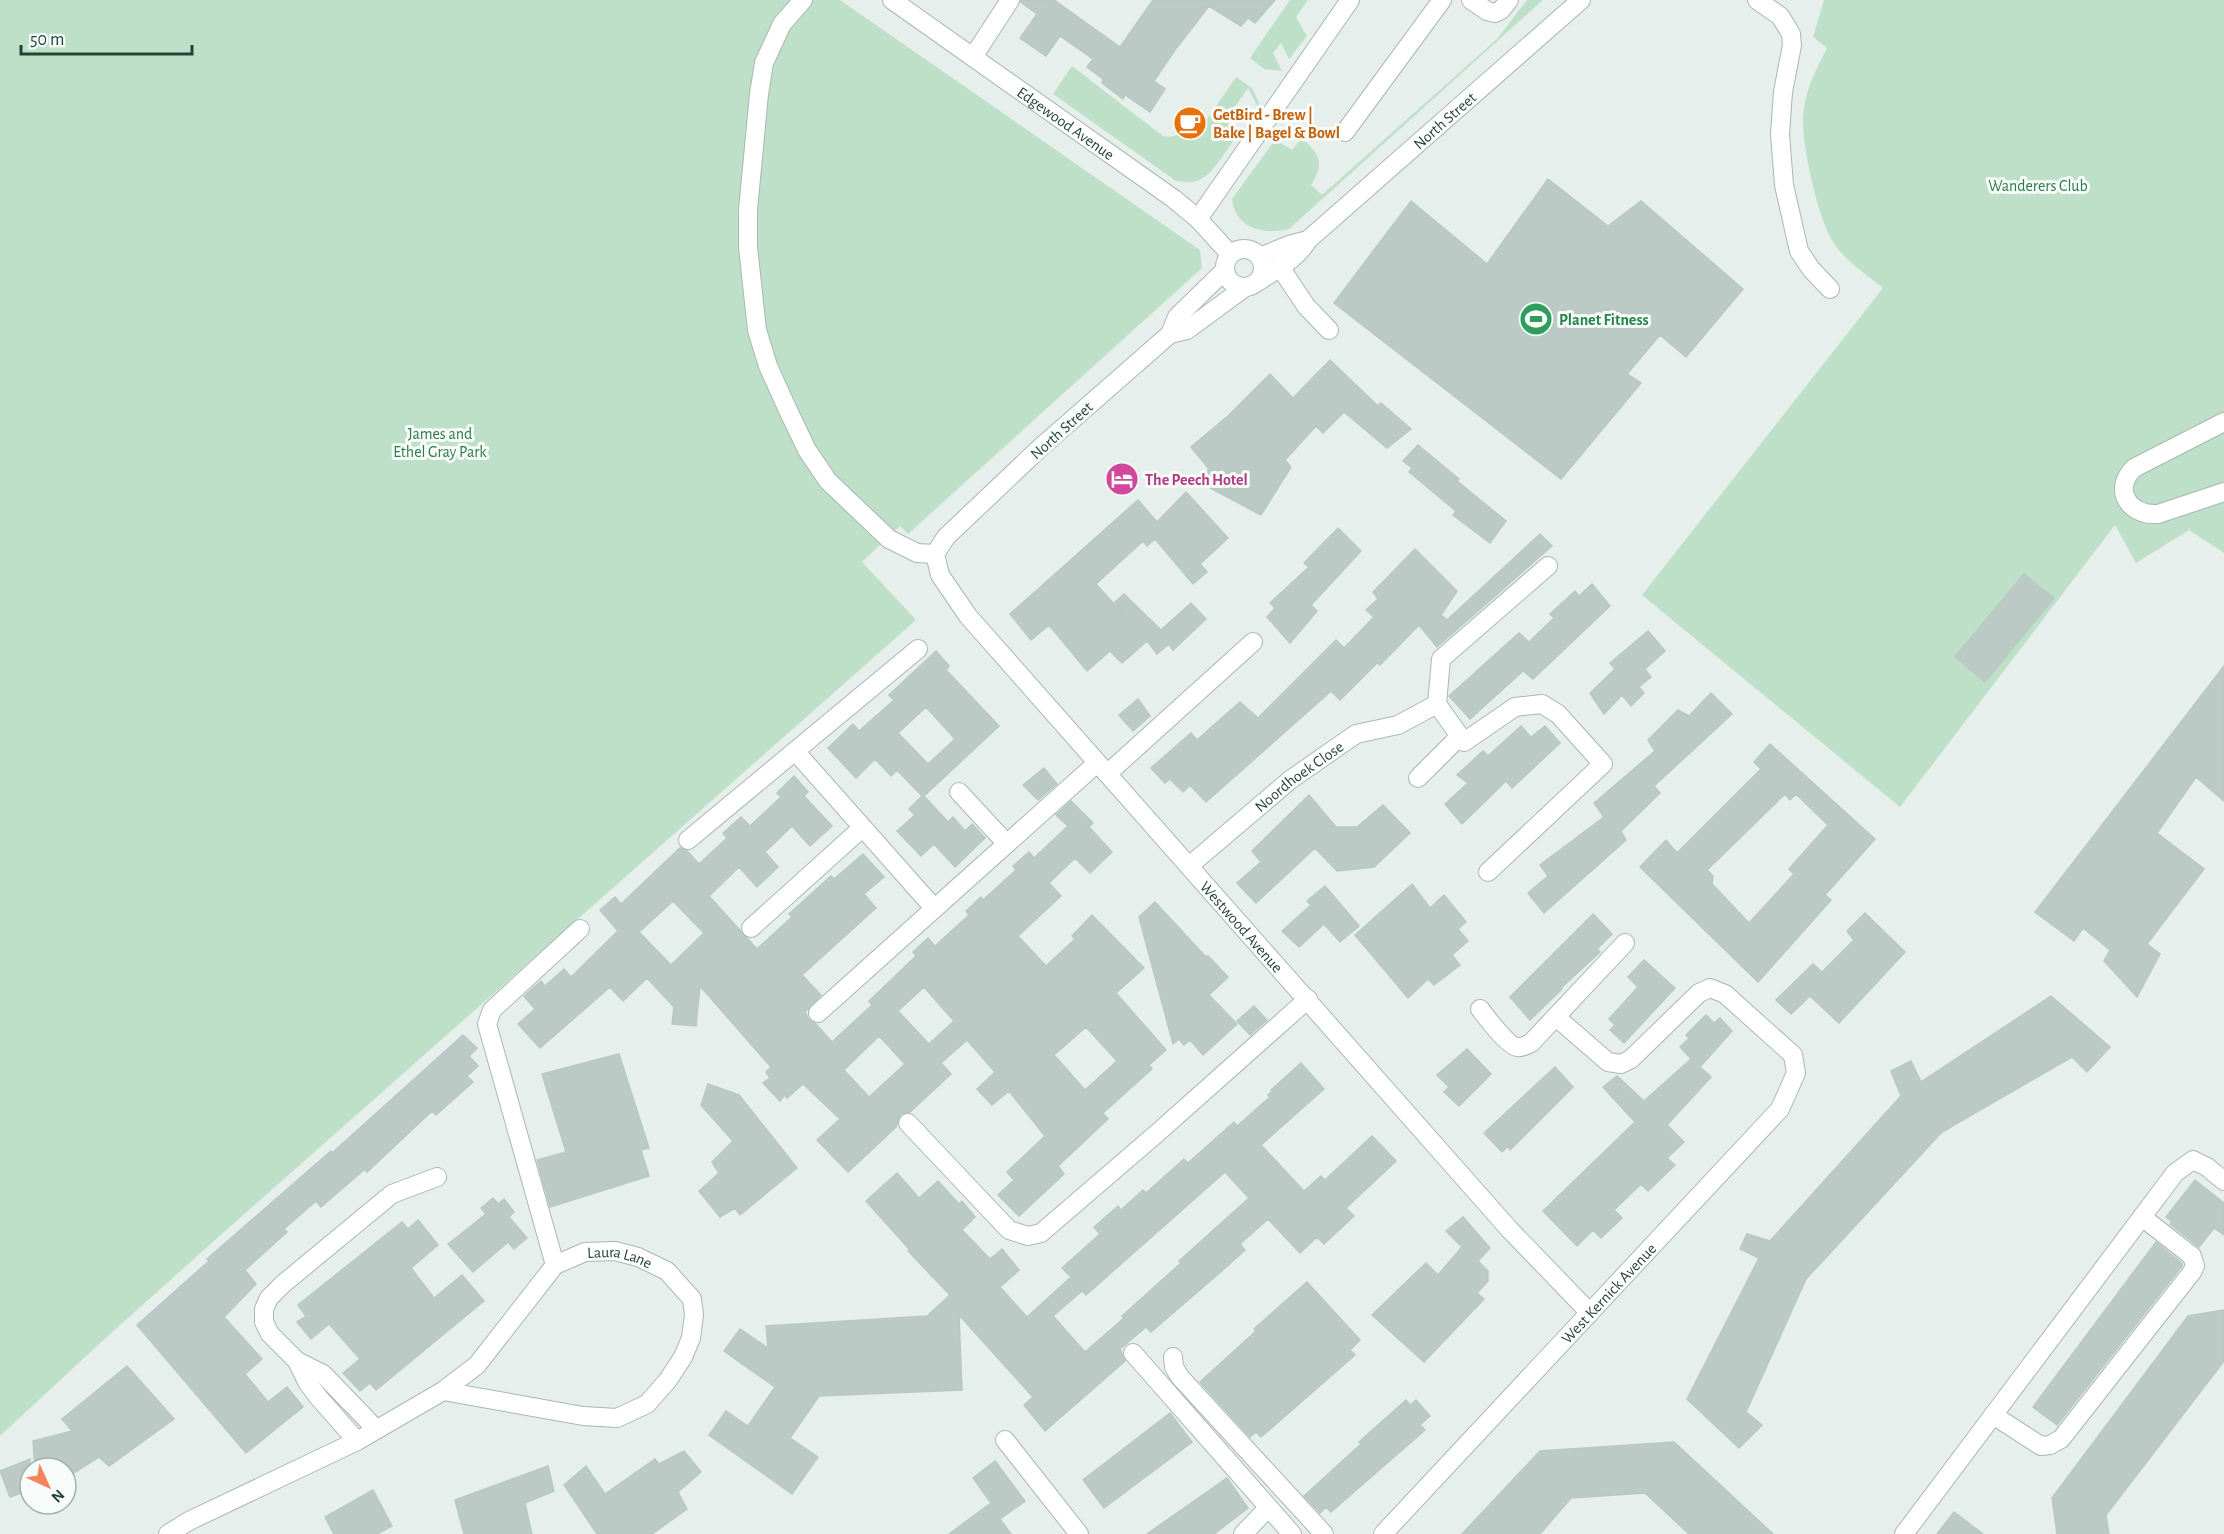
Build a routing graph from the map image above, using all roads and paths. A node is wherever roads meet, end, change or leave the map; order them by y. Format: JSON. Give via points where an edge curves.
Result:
{"nodes":[{"id":1,"x":803,"y":0,"type":"edge"},
{"id":2,"x":892,"y":0,"type":"edge"},
{"id":3,"x":1010,"y":0,"type":"edge"},
{"id":4,"x":1350,"y":0,"type":"edge"},
{"id":5,"x":1442,"y":0,"type":"edge"},
{"id":6,"x":1471,"y":0,"type":"edge"},
{"id":7,"x":1509,"y":0,"type":"edge"},
{"id":8,"x":1581,"y":0,"type":"edge"},
{"id":9,"x":1757,"y":0,"type":"edge"},
{"id":10,"x":973,"y":57,"type":"junction"},
{"id":11,"x":1346,"y":132,"type":"dead end"},
{"id":12,"x":1198,"y":219,"type":"junction"},
{"id":13,"x":1308,"y":240,"type":"junction"},
{"id":14,"x":1260,"y":257,"type":"junction"},
{"id":15,"x":1227,"y":263,"type":"junction"},
{"id":16,"x":1280,"y":267,"type":"junction"},
{"id":17,"x":1252,"y":284,"type":"junction"},
{"id":18,"x":1830,"y":290,"type":"dead end"},
{"id":19,"x":1329,"y":330,"type":"dead end"},
{"id":20,"x":1170,"y":334,"type":"junction"},
{"id":21,"x":2224,"y":422,"type":"edge"},
{"id":22,"x":2224,"y":492,"type":"edge"},
{"id":23,"x":935,"y":554,"type":"junction"},
{"id":24,"x":1548,"y":566,"type":"dead end"},
{"id":25,"x":1253,"y":642,"type":"dead end"},
{"id":26,"x":918,"y":649,"type":"dead end"},
{"id":27,"x":1437,"y":704,"type":"junction"},
{"id":28,"x":1460,"y":736,"type":"junction"},
{"id":29,"x":795,"y":751,"type":"junction"},
{"id":30,"x":1102,"y":768,"type":"junction"},
{"id":31,"x":1418,"y":778,"type":"dead end"},
{"id":32,"x":958,"y":792,"type":"dead end"},
{"id":33,"x":862,"y":828,"type":"junction"},
{"id":34,"x":688,"y":840,"type":"dead end"},
{"id":35,"x":1007,"y":844,"type":"junction"},
{"id":36,"x":1189,"y":866,"type":"junction"},
{"id":37,"x":1488,"y":872,"type":"dead end"},
{"id":38,"x":934,"y":908,"type":"junction"},
{"id":39,"x":751,"y":928,"type":"dead end"},
{"id":40,"x":580,"y":929,"type":"dead end"},
{"id":41,"x":1625,"y":943,"type":"dead end"},
{"id":42,"x":1308,"y":999,"type":"junction"},
{"id":43,"x":1480,"y":1010,"type":"dead end"},
{"id":44,"x":818,"y":1013,"type":"dead end"},
{"id":45,"x":1556,"y":1017,"type":"junction"},
{"id":46,"x":908,"y":1123,"type":"dead end"},
{"id":47,"x":437,"y":1177,"type":"dead end"},
{"id":48,"x":2224,"y":1181,"type":"edge"},
{"id":49,"x":2142,"y":1217,"type":"junction"},
{"id":50,"x":555,"y":1265,"type":"junction"},
{"id":51,"x":1590,"y":1313,"type":"junction"},
{"id":52,"x":1133,"y":1353,"type":"dead end"},
{"id":53,"x":1173,"y":1357,"type":"dead end"},
{"id":54,"x":297,"y":1361,"type":"junction"},
{"id":55,"x":443,"y":1391,"type":"junction"},
{"id":56,"x":1993,"y":1415,"type":"junction"},
{"id":57,"x":375,"y":1428,"type":"junction"},
{"id":58,"x":357,"y":1440,"type":"junction"},
{"id":59,"x":1005,"y":1440,"type":"dead end"},
{"id":60,"x":1268,"y":1508,"type":"junction"},
{"id":61,"x":1320,"y":1530,"type":"edge"},
{"id":62,"x":168,"y":1534,"type":"edge"},
{"id":63,"x":1079,"y":1534,"type":"edge"},
{"id":64,"x":1243,"y":1534,"type":"edge"},
{"id":65,"x":1292,"y":1534,"type":"edge"},
{"id":66,"x":1383,"y":1534,"type":"edge"},
{"id":67,"x":1904,"y":1534,"type":"edge"}],
"edges":[{"from":1,"to":23,"type":"street","via":[[782,24],[764,63],[759,94],[748,210],[757,330],[768,366],[792,418],[828,482],[889,540],[917,553]]},
{"from":2,"to":10,"type":"street","name":"Edgewood Avenue"},
{"from":3,"to":10,"type":"street"},
{"from":4,"to":12,"type":"street"},
{"from":5,"to":11,"type":"street"},
{"from":6,"to":7,"type":"street","via":[[1494,13]]},
{"from":8,"to":13,"type":"street","name":"North Street"},
{"from":9,"to":18,"type":"street","via":[[1780,16],[1791,34],[1780,134],[1784,185],[1799,251]]},
{"from":10,"to":12,"type":"street","name":"Edgewood Avenue"},
{"from":12,"to":15,"type":"street","name":"Edgewood Avenue"},
{"from":13,"to":14,"type":"street","name":"North Street"},
{"from":13,"to":16,"type":"street","name":"North Street","via":[[1303,250]]},
{"from":14,"to":15,"type":"street","via":[[1254,251],[1237,250]]},
{"from":14,"to":17,"type":"street","via":[[1263,273]]},
{"from":15,"to":17,"type":"street","via":[[1228,280],[1235,286]]},
{"from":15,"to":20,"type":"street","name":"North Street","via":[[1177,317]]},
{"from":16,"to":17,"type":"street","name":"North Street"},
{"from":16,"to":19,"type":"street","via":[[1306,306]]},
{"from":17,"to":20,"type":"street","name":"North Street","via":[[1187,330]]},
{"from":20,"to":23,"type":"street","name":"North Street","via":[[954,528]]},
{"from":21,"to":22,"type":"street","via":[[2134,468],[2124,488],[2129,504],[2138,512],[2149,514]]},
{"from":23,"to":30,"type":"street","name":"Westwood Avenue","via":[[940,575],[968,616]]},
{"from":24,"to":27,"type":"street","via":[[1441,659]]},
{"from":25,"to":30,"type":"street"},
{"from":26,"to":29,"type":"street"},
{"from":27,"to":28,"type":"street"},
{"from":27,"to":36,"type":"street","name":"Noordhoek Close","via":[[1398,725],[1356,734],[1290,780]]},
{"from":28,"to":31,"type":"street"},
{"from":28,"to":37,"type":"street","via":[[1464,742],[1515,707],[1542,704],[1558,714],[1603,764]]},
{"from":29,"to":33,"type":"street"},
{"from":29,"to":34,"type":"street"},
{"from":30,"to":35,"type":"street"},
{"from":30,"to":36,"type":"street","name":"Westwood Avenue"},
{"from":32,"to":35,"type":"street"},
{"from":33,"to":38,"type":"street"},
{"from":33,"to":39,"type":"street"},
{"from":35,"to":38,"type":"street"},
{"from":36,"to":42,"type":"street","name":"Westwood Avenue"},
{"from":38,"to":44,"type":"street"},
{"from":40,"to":50,"type":"street","via":[[492,1010],[487,1024]]},
{"from":41,"to":45,"type":"street"},
{"from":42,"to":46,"type":"street","via":[[1041,1233],[1028,1236],[1009,1230]]},
{"from":42,"to":51,"type":"street","name":"Westwood Avenue","via":[[1509,1228]]},
{"from":43,"to":45,"type":"street","via":[[1516,1047],[1531,1043]]},
{"from":45,"to":51,"type":"street","name":"West Kernick Avenue","via":[[1608,1062],[1621,1064],[1631,1059],[1699,993],[1710,988],[1725,994],[1793,1055],[1796,1073],[1780,1109]]},
{"from":47,"to":54,"type":"street","via":[[392,1194],[269,1298],[264,1322],[270,1334]]},
{"from":48,"to":49,"type":"street","via":[[2193,1160],[2175,1173]]},
{"from":49,"to":56,"type":"street"},
{"from":49,"to":56,"type":"street","via":[[2192,1256],[2193,1272],[2061,1439],[2041,1446]]},
{"from":50,"to":55,"type":"street","name":"Laura Lane","via":[[477,1365]]},
{"from":50,"to":55,"type":"street","name":"Laura Lane","via":[[585,1252],[615,1251],[667,1271],[692,1299],[691,1338],[683,1358],[647,1404],[617,1418],[583,1416]]},
{"from":51,"to":66,"type":"street","name":"West Kernick Avenue"},
{"from":52,"to":60,"type":"street"},
{"from":53,"to":61,"type":"street","via":[[1180,1377]]},
{"from":54,"to":57,"type":"street","via":[[323,1374]]},
{"from":54,"to":58,"type":"street","via":[[307,1382]]},
{"from":55,"to":57,"type":"street","name":"Laura Lane"},
{"from":56,"to":67,"type":"street"},
{"from":57,"to":58,"type":"street","name":"Laura Lane"},
{"from":58,"to":62,"type":"street","name":"Laura Lane"},
{"from":59,"to":63,"type":"street"},
{"from":60,"to":64,"type":"street"},
{"from":60,"to":65,"type":"street"}]}
